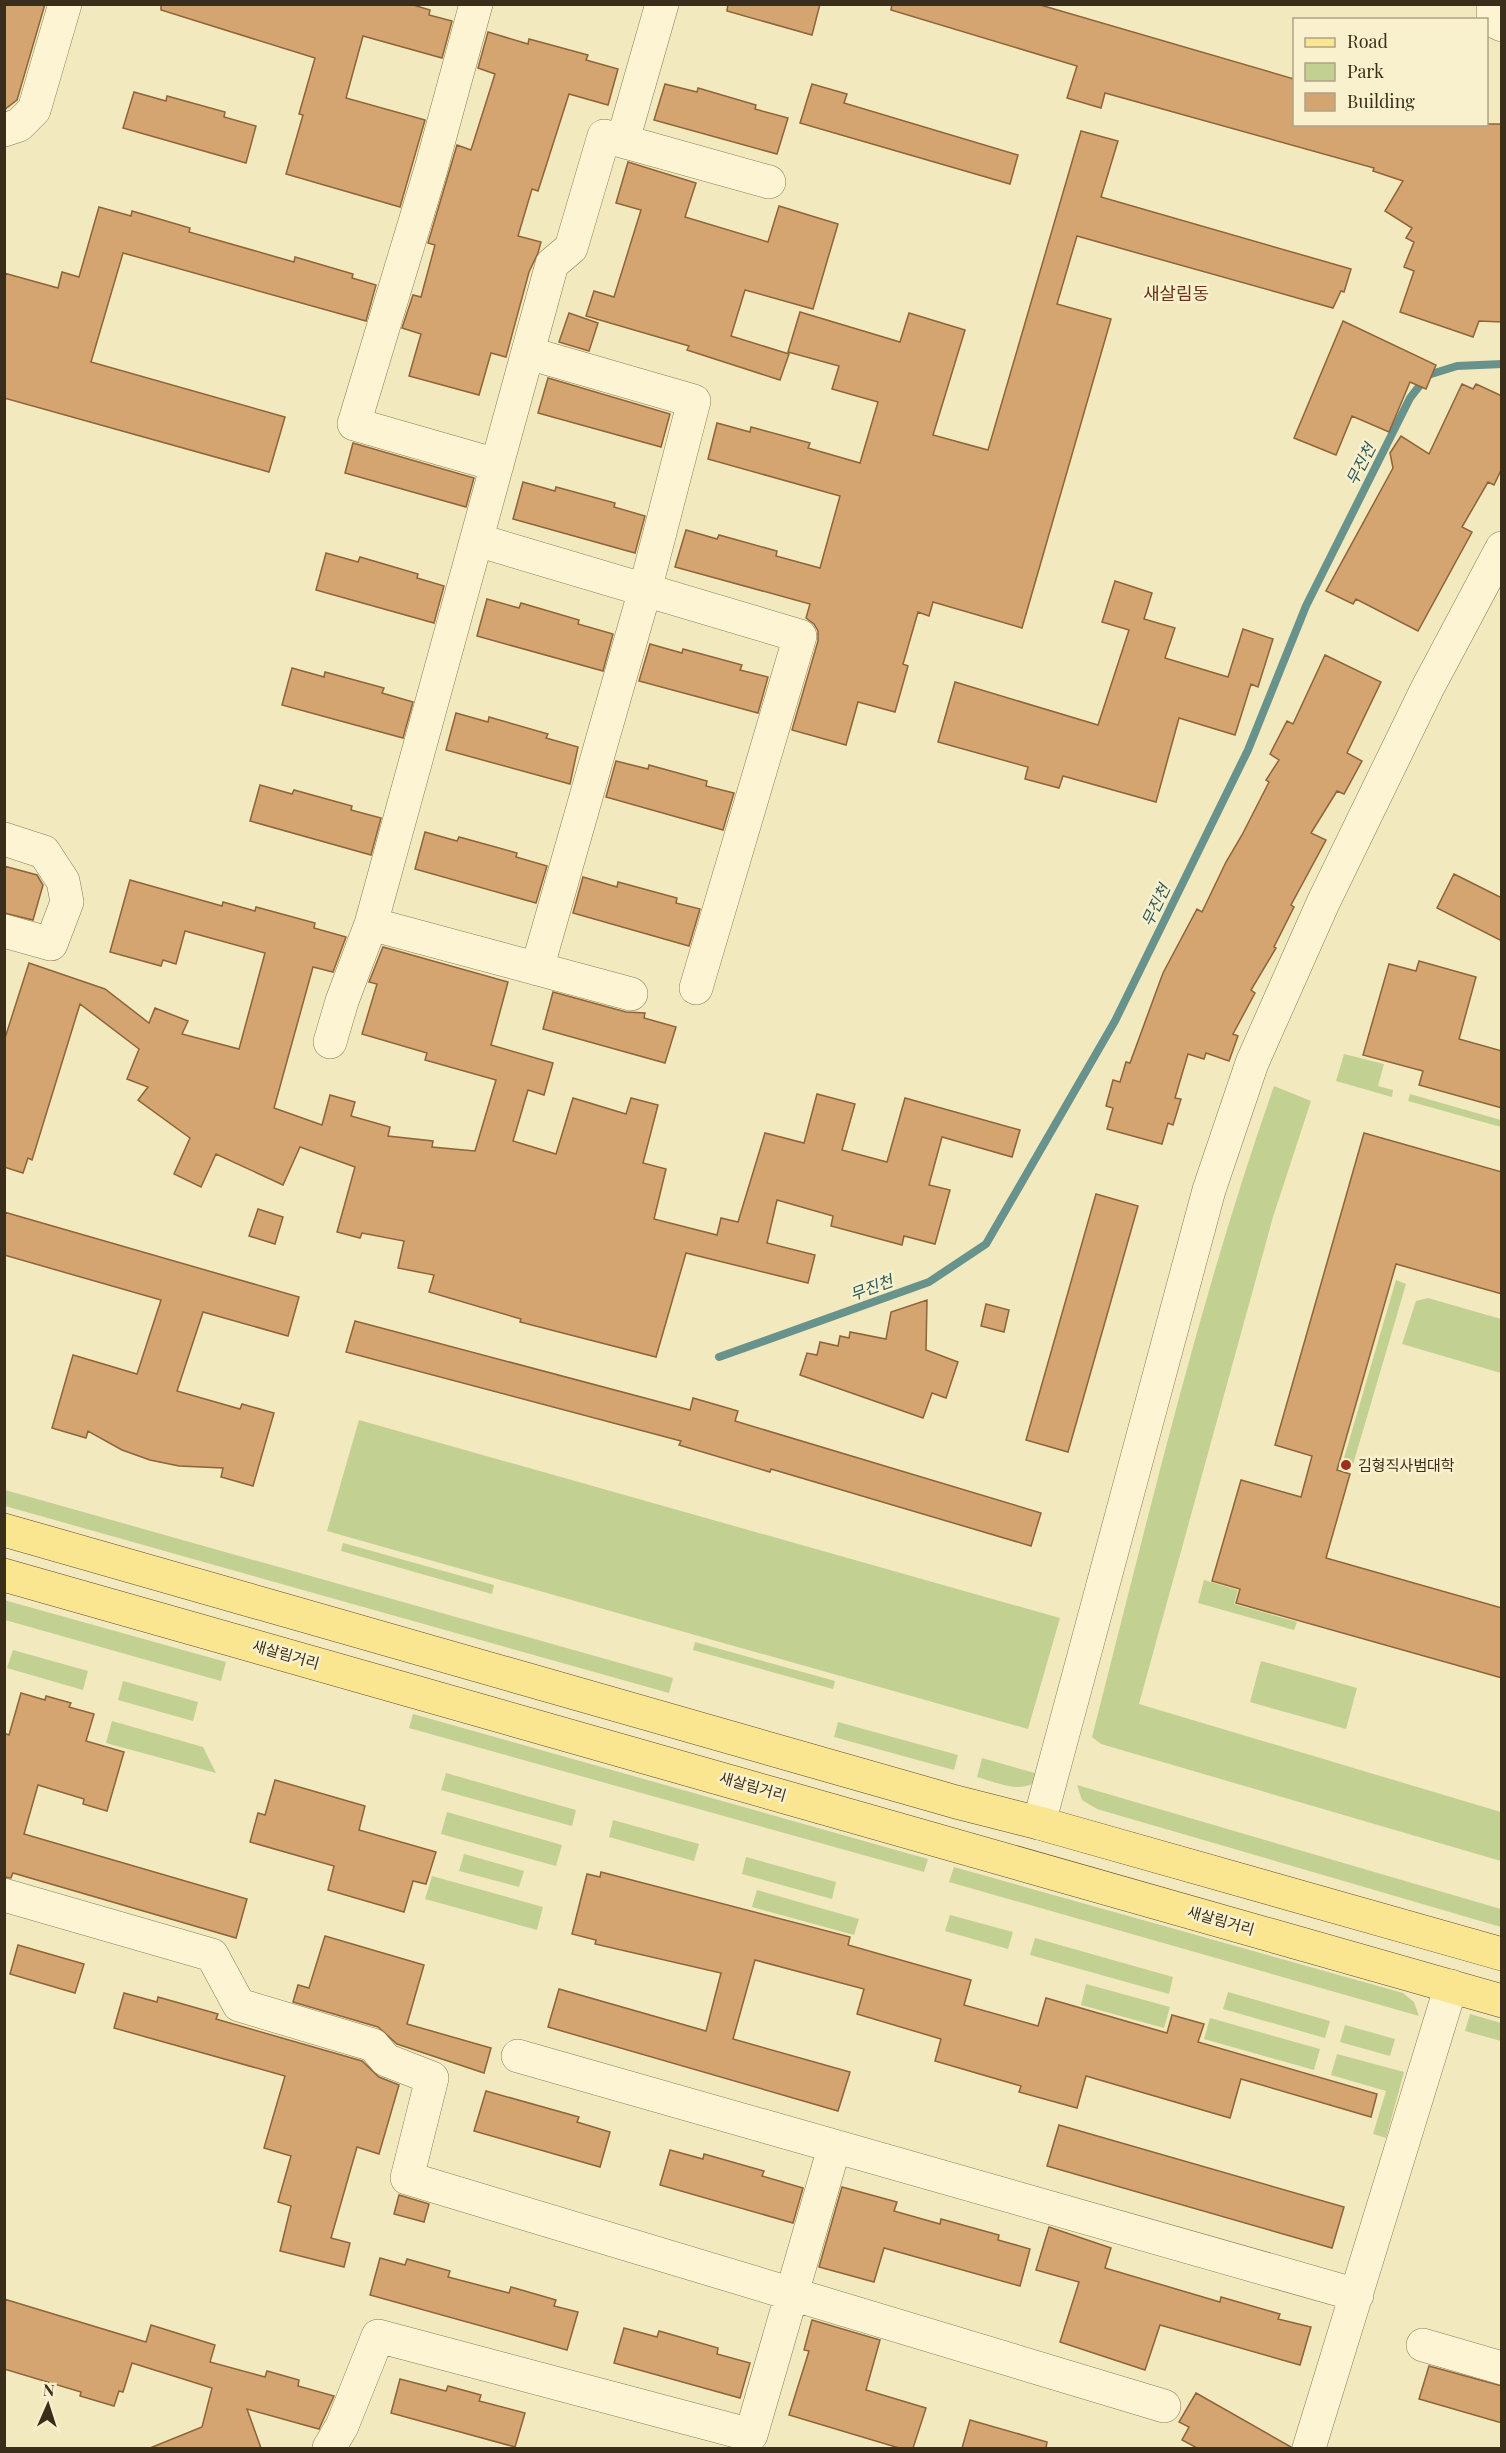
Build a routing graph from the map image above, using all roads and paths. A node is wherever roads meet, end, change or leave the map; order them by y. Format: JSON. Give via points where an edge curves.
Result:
{"nodes":[{"id":1,"x":65,"y":4,"type":"edge"},
{"id":2,"x":476,"y":4,"type":"edge"},
{"id":3,"x":662,"y":4,"type":"edge"},
{"id":4,"x":1493,"y":4,"type":"edge"},
{"id":5,"x":1502,"y":25,"type":"edge"},
{"id":6,"x":4,"y":130,"type":"edge"},
{"id":7,"x":623,"y":140,"type":"junction"},
{"id":8,"x":769,"y":182,"type":"dead end"},
{"id":9,"x":528,"y":353,"type":"junction"},
{"id":10,"x":497,"y":465,"type":"junction"},
{"id":11,"x":477,"y":540,"type":"junction"},
{"id":12,"x":1502,"y":548,"type":"edge"},
{"id":13,"x":645,"y":590,"type":"junction"},
{"id":14,"x":4,"y":839,"type":"edge"},
{"id":15,"x":371,"y":924,"type":"junction"},
{"id":16,"x":4,"y":931,"type":"edge"},
{"id":17,"x":537,"y":969,"type":"junction"},
{"id":18,"x":696,"y":988,"type":"dead end"},
{"id":19,"x":630,"y":994,"type":"dead end"},
{"id":20,"x":330,"y":1042,"type":"dead end"},
{"id":21,"x":4,"y":1530,"type":"edge"},
{"id":22,"x":4,"y":1575,"type":"edge"},
{"id":23,"x":1039,"y":1823,"type":"junction"},
{"id":24,"x":4,"y":1895,"type":"edge"},
{"id":25,"x":1502,"y":1954,"type":"edge"},
{"id":26,"x":1451,"y":1986,"type":"junction"},
{"id":27,"x":1502,"y":2001,"type":"edge"},
{"id":28,"x":518,"y":2056,"type":"dead end"},
{"id":29,"x":834,"y":2148,"type":"junction"},
{"id":30,"x":792,"y":2294,"type":"junction"},
{"id":31,"x":1357,"y":2295,"type":"junction"},
{"id":32,"x":1423,"y":2345,"type":"dead end"},
{"id":33,"x":1502,"y":2367,"type":"edge"},
{"id":34,"x":1164,"y":2406,"type":"dead end"},
{"id":35,"x":329,"y":2448,"type":"edge"},
{"id":36,"x":1309,"y":2448,"type":"edge"}],
"edges":[{"from":1,"to":6,"type":"street","via":[[34,110],[19,125]]},
{"from":2,"to":10,"type":"street","via":[[354,424]]},
{"from":3,"to":7,"type":"street"},
{"from":4,"to":5,"type":"street","via":[[1493,21]]},
{"from":7,"to":8,"type":"street"},
{"from":7,"to":9,"type":"street","via":[[604,136],[571,248],[552,264]]},
{"from":9,"to":10,"type":"street"},
{"from":9,"to":13,"type":"street","via":[[694,401]]},
{"from":10,"to":11,"type":"street"},
{"from":11,"to":13,"type":"street"},
{"from":11,"to":15,"type":"street"},
{"from":12,"to":23,"type":"street","via":[[1427,689],[1333,881],[1248,1072],[1209,1190]]},
{"from":13,"to":17,"type":"street"},
{"from":13,"to":18,"type":"street","via":[[800,636]]},
{"from":14,"to":16,"type":"street","via":[[44,852],[63,881],[67,902],[51,944]]},
{"from":15,"to":17,"type":"street"},
{"from":15,"to":20,"type":"street"},
{"from":17,"to":19,"type":"street"},
{"from":21,"to":23,"type":"main road"},
{"from":22,"to":26,"type":"main road","name":"새살림거리"},
{"from":23,"to":25,"type":"main road"},
{"from":24,"to":30,"type":"street","via":[[212,1955],[239,2005],[373,2046],[386,2060],[432,2078],[407,2178]]},
{"from":26,"to":27,"type":"main road","name":"새살림거리"},
{"from":26,"to":31,"type":"street"},
{"from":28,"to":29,"type":"street"},
{"from":29,"to":30,"type":"street"},
{"from":29,"to":31,"type":"street"},
{"from":30,"to":34,"type":"street"},
{"from":30,"to":35,"type":"street","via":[[751,2435],[378,2336],[342,2426]]},
{"from":31,"to":36,"type":"street"},
{"from":32,"to":33,"type":"street"}]}
